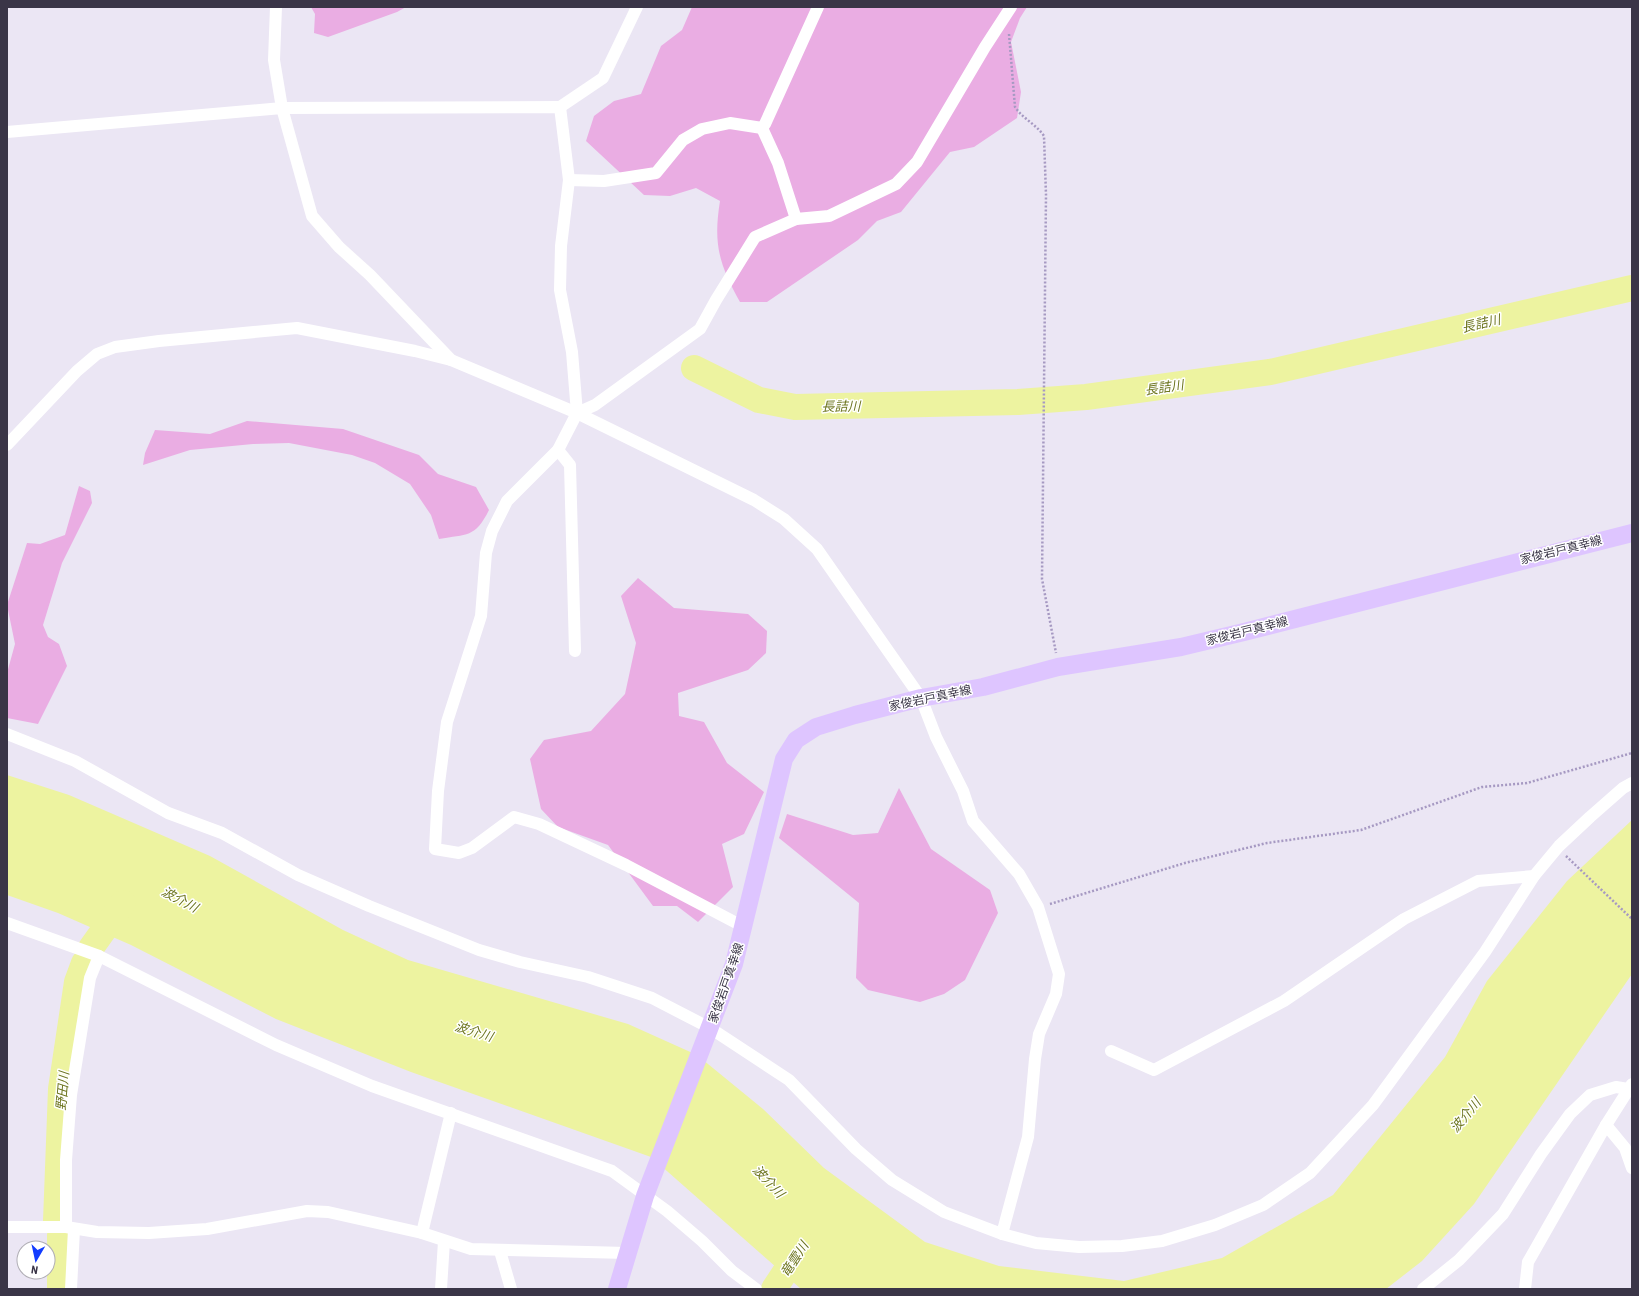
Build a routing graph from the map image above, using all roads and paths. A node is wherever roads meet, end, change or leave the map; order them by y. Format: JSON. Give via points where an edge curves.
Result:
{"nodes":[{"id":1,"x":276,"y":7,"type":"edge"},
{"id":2,"x":637,"y":7,"type":"edge"},
{"id":3,"x":818,"y":7,"type":"edge"},
{"id":4,"x":1009,"y":10,"type":"edge"},
{"id":5,"x":560,"y":107,"type":"junction"},
{"id":6,"x":282,"y":108,"type":"junction"},
{"id":7,"x":762,"y":128,"type":"junction"},
{"id":8,"x":7,"y":132,"type":"edge"},
{"id":9,"x":569,"y":180,"type":"junction"},
{"id":10,"x":796,"y":219,"type":"junction"},
{"id":11,"x":451,"y":360,"type":"junction"},
{"id":12,"x":577,"y":413,"type":"junction"},
{"id":13,"x":7,"y":445,"type":"edge"},
{"id":14,"x":558,"y":450,"type":"junction"},
{"id":15,"x":1632,"y":533,"type":"edge"},
{"id":16,"x":575,"y":651,"type":"dead end"},
{"id":17,"x":1058,"y":667,"type":"junction"},
{"id":18,"x":921,"y":698,"type":"junction"},
{"id":19,"x":7,"y":734,"type":"edge"},
{"id":20,"x":1632,"y":753,"type":"edge"},
{"id":21,"x":1632,"y":783,"type":"edge"},
{"id":22,"x":1558,"y":848,"type":"junction"},
{"id":23,"x":1534,"y":876,"type":"junction"},
{"id":24,"x":1038,"y":907,"type":"junction"},
{"id":25,"x":1632,"y":919,"type":"edge"},
{"id":26,"x":7,"y":923,"type":"edge"},
{"id":27,"x":744,"y":927,"type":"junction"},
{"id":28,"x":99,"y":956,"type":"junction"},
{"id":29,"x":709,"y":1032,"type":"junction"},
{"id":30,"x":1111,"y":1051,"type":"dead end"},
{"id":31,"x":1630,"y":1087,"type":"edge"},
{"id":32,"x":451,"y":1113,"type":"junction"},
{"id":33,"x":1606,"y":1125,"type":"junction"},
{"id":34,"x":1632,"y":1168,"type":"edge"},
{"id":35,"x":647,"y":1191,"type":"junction"},
{"id":36,"x":7,"y":1227,"type":"edge"},
{"id":37,"x":70,"y":1228,"type":"junction"},
{"id":38,"x":422,"y":1233,"type":"junction"},
{"id":39,"x":1002,"y":1234,"type":"junction"},
{"id":40,"x":444,"y":1241,"type":"junction"},
{"id":41,"x":500,"y":1251,"type":"junction"},
{"id":42,"x":627,"y":1253,"type":"junction"},
{"id":43,"x":753,"y":1287,"type":"edge"},
{"id":44,"x":71,"y":1289,"type":"edge"},
{"id":45,"x":441,"y":1289,"type":"edge"},
{"id":46,"x":511,"y":1289,"type":"edge"},
{"id":47,"x":617,"y":1289,"type":"edge"},
{"id":48,"x":1424,"y":1289,"type":"edge"},
{"id":49,"x":1525,"y":1289,"type":"edge"}],
"edges":[{"from":1,"to":6,"type":"street","via":[[274,60]]},
{"from":2,"to":5,"type":"street","via":[[603,78]]},
{"from":3,"to":7,"type":"street"},
{"from":4,"to":10,"type":"street","via":[[917,162],[896,184],[828,216]]},
{"from":4,"to":17,"type":"path","via":[[1015,107],[1021,116],[1039,128],[1044,136],[1046,194],[1042,578]]},
{"from":5,"to":6,"type":"street"},
{"from":5,"to":9,"type":"street"},
{"from":6,"to":8,"type":"street"},
{"from":6,"to":11,"type":"street","via":[[312,216],[339,247],[370,275]]},
{"from":7,"to":9,"type":"street","via":[[730,123],[702,129],[683,140],[656,173],[604,181]]},
{"from":7,"to":10,"type":"street","via":[[778,163]]},
{"from":9,"to":12,"type":"street","via":[[561,246],[560,290],[572,352]]},
{"from":10,"to":12,"type":"street","via":[[755,237],[700,329],[595,405]]},
{"from":11,"to":12,"type":"street"},
{"from":11,"to":13,"type":"street","via":[[297,328],[116,347],[97,354],[77,371]]},
{"from":12,"to":14,"type":"street"},
{"from":12,"to":18,"type":"street","via":[[754,500],[784,519],[817,549]]},
{"from":14,"to":16,"type":"street","via":[[570,465]]},
{"from":14,"to":27,"type":"street","via":[[507,501],[492,531],[486,553],[481,616],[447,722],[438,791],[435,849],[459,853],[472,848],[514,817],[540,824],[626,865]]},
{"from":15,"to":17,"type":"main road","name":"家俊岩戸真幸線","via":[[1237,634],[1181,647]]},
{"from":17,"to":18,"type":"main road","name":"家俊岩戸真幸線","via":[[983,687]]},
{"from":18,"to":24,"type":"street","via":[[936,737],[963,791],[973,821],[1019,874]]},
{"from":18,"to":27,"type":"main road","name":"家俊岩戸真幸線","via":[[816,727],[796,740],[784,759]]},
{"from":19,"to":29,"type":"street","via":[[75,761],[168,813],[222,833],[298,875],[369,906],[479,950],[588,977],[652,998]]},
{"from":20,"to":24,"type":"path","via":[[1527,783],[1482,787],[1361,830],[1267,843],[1185,863]]},
{"from":21,"to":22,"type":"street","via":[[1601,807]]},
{"from":22,"to":23,"type":"street"},
{"from":22,"to":25,"type":"path"},
{"from":23,"to":30,"type":"street","via":[[1478,881],[1404,919],[1284,1001],[1154,1070]]},
{"from":23,"to":39,"type":"street","via":[[1485,952],[1373,1105],[1310,1173],[1263,1205],[1215,1225],[1162,1241],[1122,1246],[1079,1248],[1036,1243]]},
{"from":24,"to":39,"type":"street","via":[[1059,974],[1056,994],[1039,1034],[1028,1137]]},
{"from":26,"to":28,"type":"street"},
{"from":27,"to":29,"type":"main road","name":"家俊岩戸真幸線","via":[[734,964]]},
{"from":28,"to":32,"type":"street","via":[[276,1045],[372,1086]]},
{"from":28,"to":37,"type":"street","via":[[90,978],[71,1095],[66,1160]]},
{"from":29,"to":35,"type":"main road","name":"家俊岩戸真幸線"},
{"from":29,"to":39,"type":"street","via":[[789,1080],[856,1149],[892,1180],[944,1212]]},
{"from":31,"to":33,"type":"street"},
{"from":31,"to":48,"type":"street","via":[[1616,1087],[1590,1095],[1570,1114],[1503,1214],[1460,1260]]},
{"from":32,"to":35,"type":"street","via":[[612,1172]]},
{"from":32,"to":38,"type":"street"},
{"from":33,"to":34,"type":"street","via":[[1625,1148]]},
{"from":33,"to":49,"type":"street","via":[[1528,1262]]},
{"from":35,"to":42,"type":"main road","name":"家俊岩戸真幸線"},
{"from":35,"to":43,"type":"street","via":[[732,1272]]},
{"from":36,"to":37,"type":"street"},
{"from":37,"to":38,"type":"street","via":[[98,1232],[206,1229],[307,1211],[328,1212]]},
{"from":37,"to":44,"type":"street"},
{"from":38,"to":40,"type":"street"},
{"from":40,"to":41,"type":"street","via":[[471,1249]]},
{"from":40,"to":45,"type":"street"},
{"from":41,"to":42,"type":"street"},
{"from":41,"to":46,"type":"street"},
{"from":42,"to":47,"type":"main road","name":"家俊岩戸真幸線"}]}
